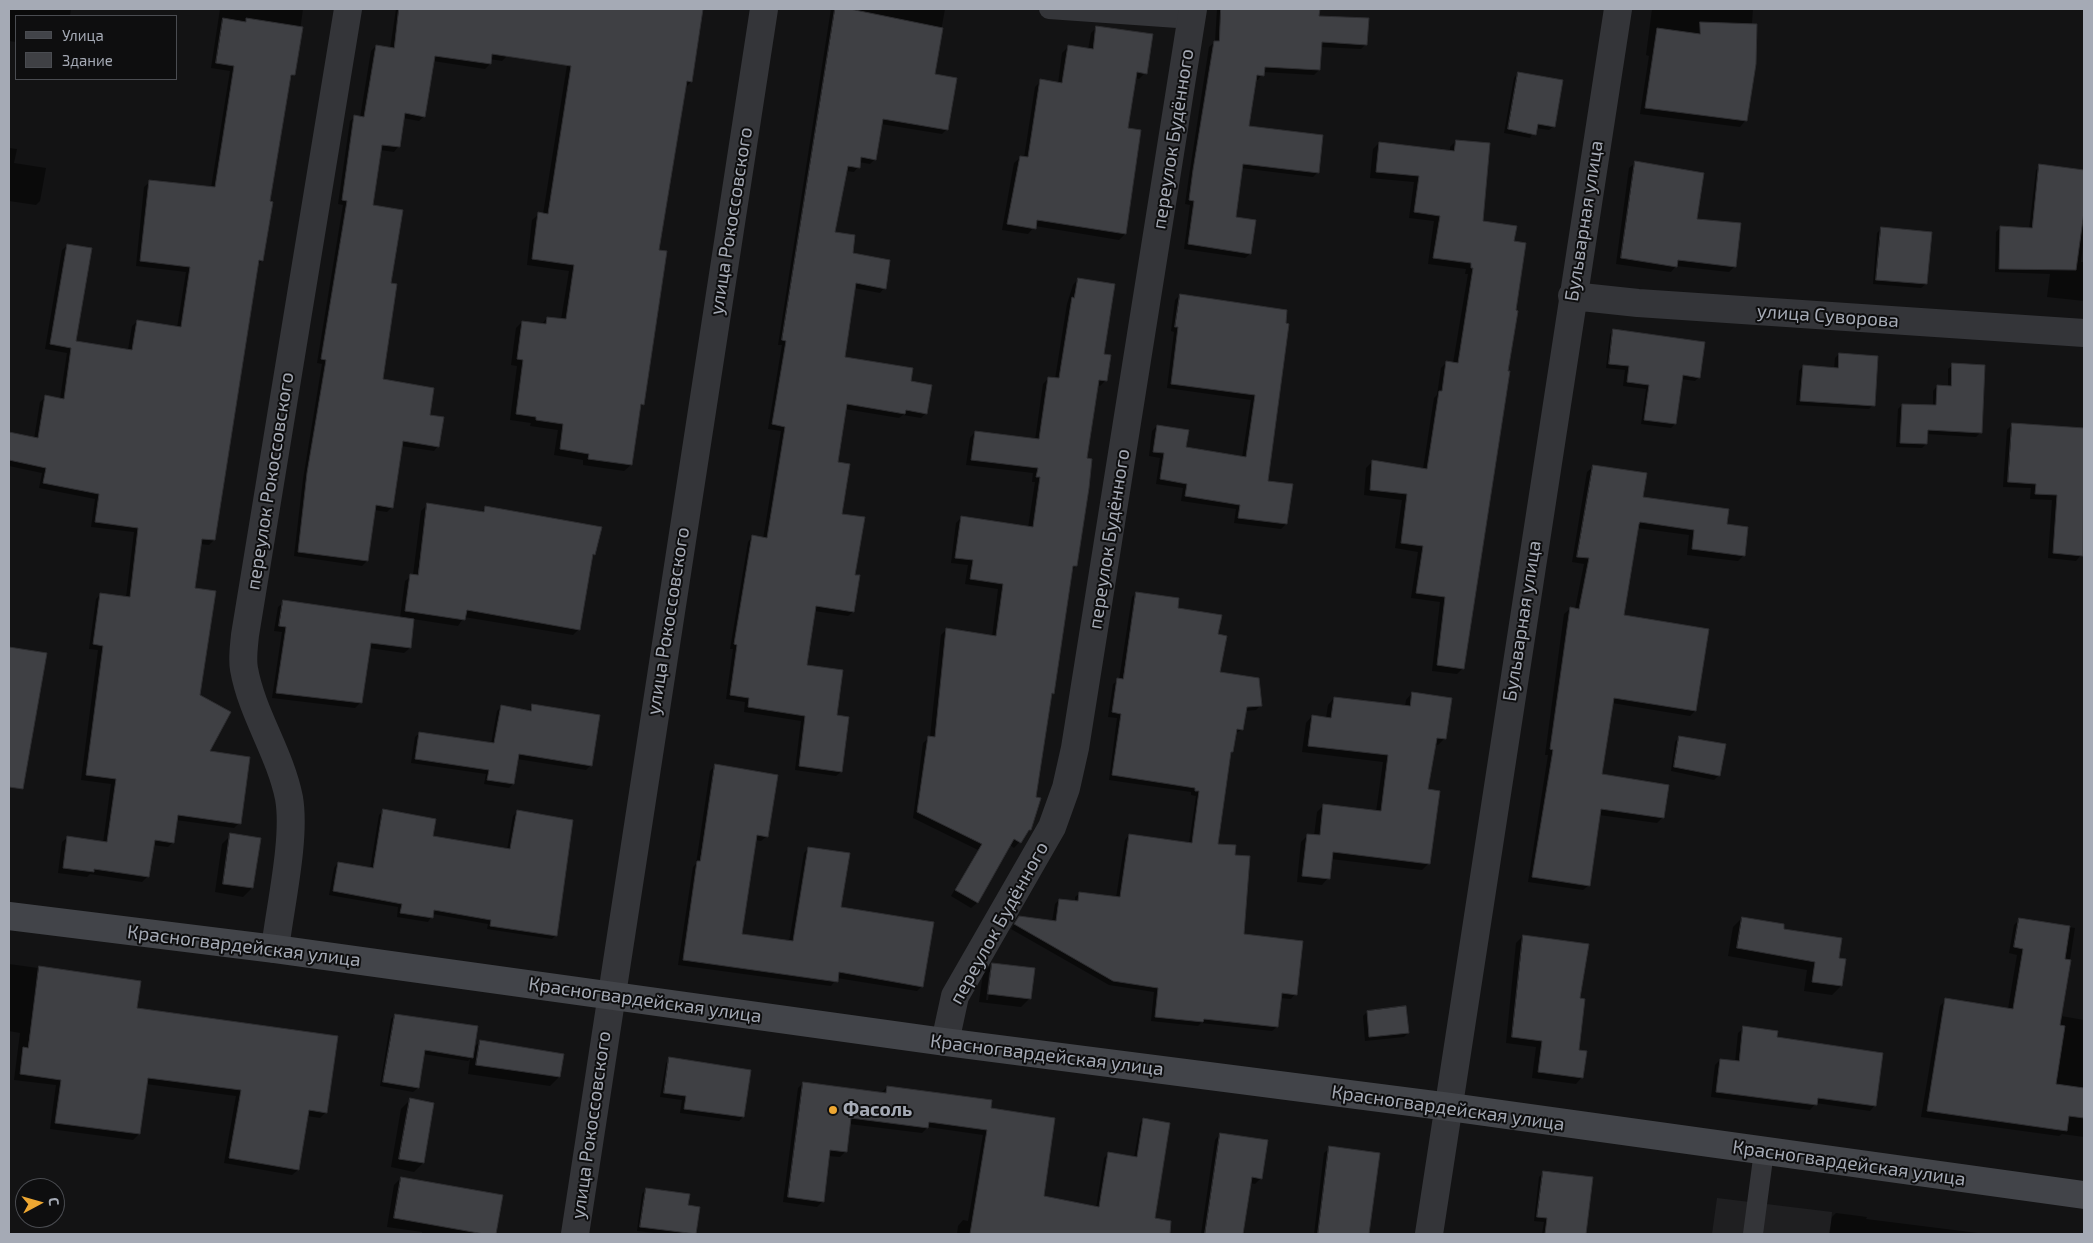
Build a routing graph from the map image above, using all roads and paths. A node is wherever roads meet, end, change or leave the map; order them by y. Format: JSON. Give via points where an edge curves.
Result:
{"nodes":[{"id":1,"x":348,"y":9,"type":"edge"},
{"id":2,"x":764,"y":9,"type":"edge"},
{"id":3,"x":1049,"y":9,"type":"edge"},
{"id":4,"x":1618,"y":9,"type":"edge"},
{"id":5,"x":1193,"y":14,"type":"edge"},
{"id":6,"x":1572,"y":296,"type":"junction"},
{"id":7,"x":2084,"y":333,"type":"edge"},
{"id":8,"x":9,"y":916,"type":"edge"},
{"id":9,"x":275,"y":949,"type":"junction"},
{"id":10,"x":610,"y":996,"type":"junction"},
{"id":11,"x":945,"y":1042,"type":"junction"},
{"id":12,"x":1450,"y":1107,"type":"junction"},
{"id":13,"x":1764,"y":1151,"type":"junction"},
{"id":14,"x":2084,"y":1195,"type":"edge"},
{"id":15,"x":575,"y":1234,"type":"edge"},
{"id":16,"x":1429,"y":1234,"type":"edge"},
{"id":17,"x":1753,"y":1234,"type":"edge"}],
"edges":[{"from":1,"to":9,"type":"street","name":"переулок Рокоссовского","via":[[245,635],[243,667],[289,799],[291,828]]},
{"from":2,"to":10,"type":"street","name":"улица Рокоссовского"},
{"from":3,"to":5,"type":"lane"},
{"from":4,"to":6,"type":"street","name":"Бульварная улица"},
{"from":5,"to":11,"type":"street","name":"переулок Будённого","via":[[1077,738],[1066,788],[1052,827],[955,996]]},
{"from":6,"to":7,"type":"street","name":"улица Суворова"},
{"from":6,"to":12,"type":"street","name":"Бульварная улица"},
{"from":8,"to":9,"type":"main road","name":"Красногвардейская улица"},
{"from":9,"to":10,"type":"main road","name":"Красногвардейская улица"},
{"from":10,"to":11,"type":"main road","name":"Красногвардейская улица"},
{"from":10,"to":15,"type":"street","name":"улица Рокоссовского"},
{"from":11,"to":12,"type":"main road","name":"Красногвардейская улица"},
{"from":12,"to":13,"type":"main road","name":"Красногвардейская улица"},
{"from":12,"to":16,"type":"street","name":"Бульварная улица"},
{"from":13,"to":14,"type":"main road","name":"Красногвардейская улица"},
{"from":13,"to":17,"type":"lane"}]}
